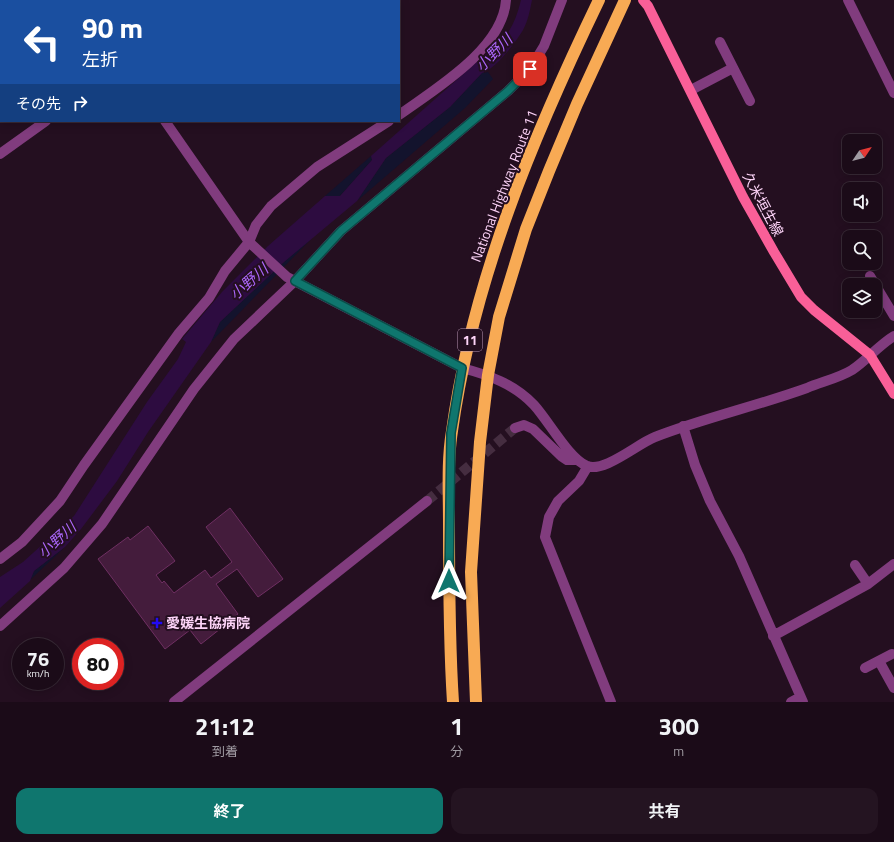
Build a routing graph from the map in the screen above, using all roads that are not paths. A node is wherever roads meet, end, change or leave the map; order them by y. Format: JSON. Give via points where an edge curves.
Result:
{"nodes":[{"id":1,"x":506,"y":0,"type":"edge"},
{"id":2,"x":562,"y":0,"type":"edge"},
{"id":3,"x":599,"y":0,"type":"edge"},
{"id":4,"x":625,"y":0,"type":"edge"},
{"id":5,"x":848,"y":0,"type":"edge"},
{"id":6,"x":647,"y":2,"type":"edge"},
{"id":7,"x":720,"y":42,"type":"dead end"},
{"id":8,"x":733,"y":68,"type":"junction"},
{"id":9,"x":890,"y":73,"type":"edge"},
{"id":10,"x":691,"y":90,"type":"junction"},
{"id":11,"x":894,"y":94,"type":"edge"},
{"id":12,"x":750,"y":101,"type":"dead end"},
{"id":13,"x":400,"y":114,"type":"edge"},
{"id":14,"x":45,"y":122,"type":"edge"},
{"id":15,"x":166,"y":122,"type":"edge"},
{"id":16,"x":388,"y":122,"type":"edge"},
{"id":17,"x":0,"y":154,"type":"edge"},
{"id":18,"x":249,"y":242,"type":"junction"},
{"id":19,"x":870,"y":276,"type":"dead end"},
{"id":20,"x":291,"y":279,"type":"junction"},
{"id":21,"x":894,"y":316,"type":"edge"},
{"id":22,"x":894,"y":336,"type":"edge"},
{"id":23,"x":870,"y":355,"type":"junction"},
{"id":24,"x":462,"y":368,"type":"junction"},
{"id":25,"x":488,"y":375,"type":"junction"},
{"id":26,"x":894,"y":394,"type":"edge"},
{"id":27,"x":683,"y":426,"type":"junction"},
{"id":28,"x":515,"y":428,"type":"tunnel mouth"},
{"id":29,"x":577,"y":460,"type":"junction"},
{"id":30,"x":588,"y":466,"type":"junction"},
{"id":31,"x":427,"y":501,"type":"tunnel mouth"},
{"id":32,"x":0,"y":559,"type":"edge"},
{"id":33,"x":894,"y":564,"type":"edge"},
{"id":34,"x":856,"y":565,"type":"dead end"},
{"id":35,"x":868,"y":584,"type":"junction"},
{"id":36,"x":0,"y":626,"type":"edge"},
{"id":37,"x":774,"y":636,"type":"junction"},
{"id":38,"x":892,"y":654,"type":"dead end"},
{"id":39,"x":878,"y":661,"type":"junction"},
{"id":40,"x":865,"y":668,"type":"dead end"},
{"id":41,"x":894,"y":688,"type":"edge"},
{"id":42,"x":802,"y":699,"type":"edge"},
{"id":43,"x":174,"y":702,"type":"edge"},
{"id":44,"x":453,"y":702,"type":"edge"},
{"id":45,"x":476,"y":702,"type":"edge"},
{"id":46,"x":611,"y":702,"type":"edge"},
{"id":47,"x":791,"y":702,"type":"edge"}],
"edges":[{"from":1,"to":13,"type":"street","via":[[497,28],[484,48],[452,76]]},
{"from":2,"to":20,"type":"street","via":[[544,46],[530,69],[508,91],[341,231]]},
{"from":3,"to":24,"type":"highway","name":"National Highway Route 11","number":"11","via":[[538,134],[502,225]]},
{"from":4,"to":25,"type":"highway","number":"11","via":[[576,104],[526,229],[499,317]]},
{"from":5,"to":9,"type":"street"},
{"from":6,"to":10,"type":"main road","name":"久米垣生線"},
{"from":7,"to":8,"type":"street"},
{"from":8,"to":10,"type":"street"},
{"from":8,"to":12,"type":"street"},
{"from":9,"to":11,"type":"street"},
{"from":10,"to":23,"type":"main road","name":"久米垣生線","via":[[743,198],[802,297],[814,310]]},
{"from":14,"to":17,"type":"street"},
{"from":15,"to":18,"type":"street"},
{"from":16,"to":18,"type":"street","via":[[317,167],[271,206],[256,225]]},
{"from":18,"to":20,"type":"street"},
{"from":18,"to":32,"type":"street","via":[[225,271],[209,298],[179,333],[60,501],[22,542]]},
{"from":19,"to":21,"type":"street"},
{"from":20,"to":24,"type":"street"},
{"from":20,"to":36,"type":"street","via":[[234,339],[194,389],[98,530],[64,568]]},
{"from":22,"to":23,"type":"street"},
{"from":23,"to":26,"type":"main road","name":"久米垣生線"},
{"from":23,"to":27,"type":"street","via":[[852,370],[834,378],[786,396]]},
{"from":24,"to":25,"type":"street"},
{"from":24,"to":44,"type":"highway","name":"National Highway Route 11","number":"11","via":[[451,433],[449,478]]},
{"from":25,"to":29,"type":"street","via":[[511,386],[533,404]]},
{"from":25,"to":45,"type":"highway","number":"11","via":[[480,442],[471,572]]},
{"from":27,"to":30,"type":"street","via":[[652,438],[600,467]]},
{"from":27,"to":37,"type":"street","via":[[710,501],[739,556]]},
{"from":28,"to":29,"type":"street","via":[[524,425],[533,428],[561,456],[567,460]]},
{"from":29,"to":30,"type":"street"},
{"from":30,"to":46,"type":"street","via":[[579,481],[558,501],[548,517],[545,537]]},
{"from":31,"to":43,"type":"street"},
{"from":33,"to":35,"type":"street"},
{"from":34,"to":35,"type":"street"},
{"from":35,"to":37,"type":"street"},
{"from":37,"to":42,"type":"street"},
{"from":38,"to":39,"type":"street"},
{"from":39,"to":40,"type":"street"},
{"from":39,"to":41,"type":"street"},
{"from":42,"to":47,"type":"street"}]}
